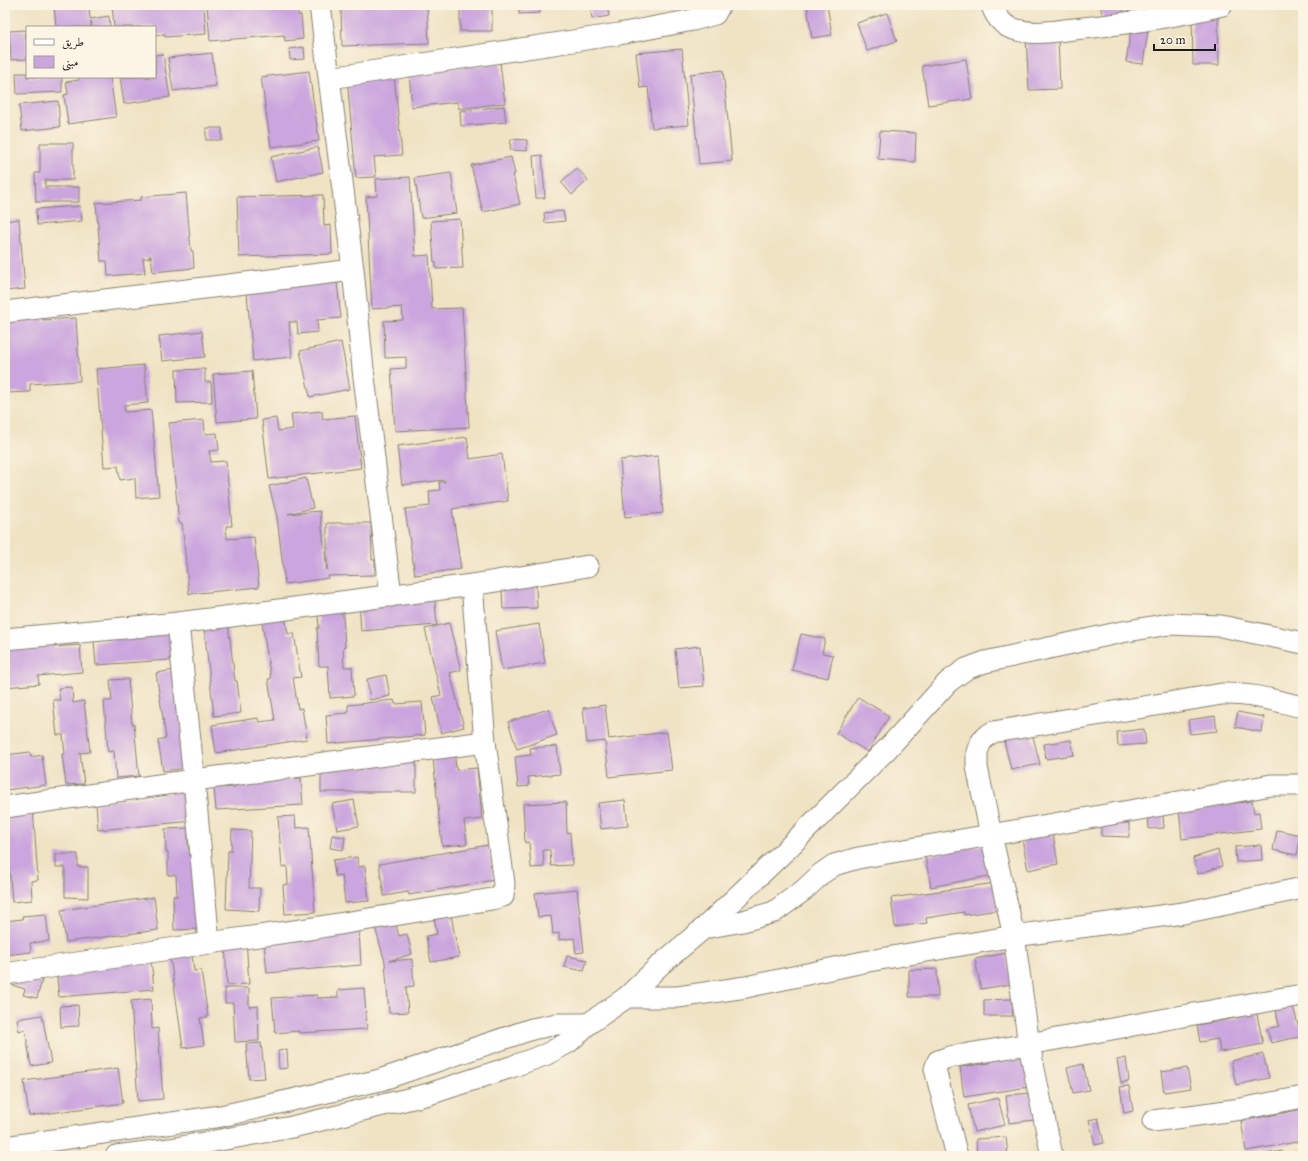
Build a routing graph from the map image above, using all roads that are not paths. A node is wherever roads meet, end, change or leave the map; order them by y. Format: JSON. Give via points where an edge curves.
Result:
{"nodes":[{"id":1,"x":320,"y":5,"type":"edge"},
{"id":2,"x":720,"y":5,"type":"edge"},
{"id":3,"x":992,"y":5,"type":"edge"},
{"id":4,"x":1222,"y":5,"type":"edge"},
{"id":5,"x":330,"y":78,"type":"junction"},
{"id":6,"x":353,"y":270,"type":"junction"},
{"id":7,"x":5,"y":312,"type":"edge"},
{"id":8,"x":588,"y":566,"type":"dead end"},
{"id":9,"x":472,"y":585,"type":"junction"},
{"id":10,"x":391,"y":596,"type":"junction"},
{"id":11,"x":178,"y":623,"type":"junction"},
{"id":12,"x":5,"y":639,"type":"edge"},
{"id":13,"x":1303,"y":643,"type":"edge"},
{"id":14,"x":1303,"y":707,"type":"edge"},
{"id":15,"x":485,"y":742,"type":"junction"},
{"id":16,"x":194,"y":780,"type":"junction"},
{"id":17,"x":1303,"y":784,"type":"edge"},
{"id":18,"x":5,"y":807,"type":"edge"},
{"id":19,"x":991,"y":835,"type":"junction"},
{"id":20,"x":1303,"y":888,"type":"edge"},
{"id":21,"x":704,"y":928,"type":"junction"},
{"id":22,"x":1014,"y":936,"type":"junction"},
{"id":23,"x":209,"y":943,"type":"junction"},
{"id":24,"x":5,"y":974,"type":"edge"},
{"id":25,"x":1303,"y":995,"type":"edge"},
{"id":26,"x":627,"y":997,"type":"junction"},
{"id":27,"x":588,"y":1024,"type":"junction"},
{"id":28,"x":1029,"y":1045,"type":"junction"},
{"id":29,"x":1303,"y":1097,"type":"edge"},
{"id":30,"x":1153,"y":1121,"type":"dead end"},
{"id":31,"x":172,"y":1123,"type":"junction"},
{"id":32,"x":176,"y":1148,"type":"junction"},
{"id":33,"x":8,"y":1150,"type":"edge"},
{"id":34,"x":116,"y":1156,"type":"edge"},
{"id":35,"x":957,"y":1156,"type":"edge"},
{"id":36,"x":1052,"y":1156,"type":"edge"}],
"edges":[{"from":1,"to":5,"type":"street"},
{"from":2,"to":5,"type":"street","via":[[715,14],[686,22]]},
{"from":3,"to":4,"type":"street","via":[[1000,21],[1009,28],[1037,33],[1147,20]]},
{"from":5,"to":6,"type":"street"},
{"from":6,"to":7,"type":"street"},
{"from":6,"to":10,"type":"street"},
{"from":8,"to":9,"type":"street"},
{"from":9,"to":10,"type":"street"},
{"from":9,"to":15,"type":"street"},
{"from":10,"to":11,"type":"street"},
{"from":11,"to":12,"type":"street"},
{"from":11,"to":16,"type":"street"},
{"from":13,"to":21,"type":"street","via":[[1221,626],[1169,624],[1056,646],[985,662],[966,669],[948,682],[786,850]]},
{"from":14,"to":19,"type":"street","via":[[1265,698],[1222,694],[993,732],[980,744],[977,752],[977,767]]},
{"from":15,"to":16,"type":"street"},
{"from":15,"to":23,"type":"street","via":[[504,883],[503,896]]},
{"from":16,"to":18,"type":"street"},
{"from":16,"to":23,"type":"street"},
{"from":17,"to":19,"type":"street","via":[[1271,785]]},
{"from":19,"to":21,"type":"street","via":[[858,858],[834,865],[774,912]]},
{"from":19,"to":22,"type":"street"},
{"from":20,"to":22,"type":"street","via":[[1183,913]]},
{"from":21,"to":26,"type":"street"},
{"from":22,"to":26,"type":"street","via":[[862,962],[746,987],[678,997]]},
{"from":22,"to":28,"type":"street"},
{"from":23,"to":24,"type":"street"},
{"from":25,"to":28,"type":"street"},
{"from":26,"to":27,"type":"street"},
{"from":27,"to":31,"type":"street","via":[[557,1024],[538,1028],[380,1080],[221,1116]]},
{"from":27,"to":32,"type":"street","via":[[570,1042],[547,1054],[512,1068],[429,1094],[292,1127]]},
{"from":28,"to":35,"type":"street","via":[[949,1057],[938,1061],[936,1069]]},
{"from":28,"to":36,"type":"street"},
{"from":29,"to":30,"type":"street","via":[[1241,1109]]},
{"from":31,"to":32,"type":"street"},
{"from":31,"to":33,"type":"street"},
{"from":32,"to":34,"type":"street"}]}
